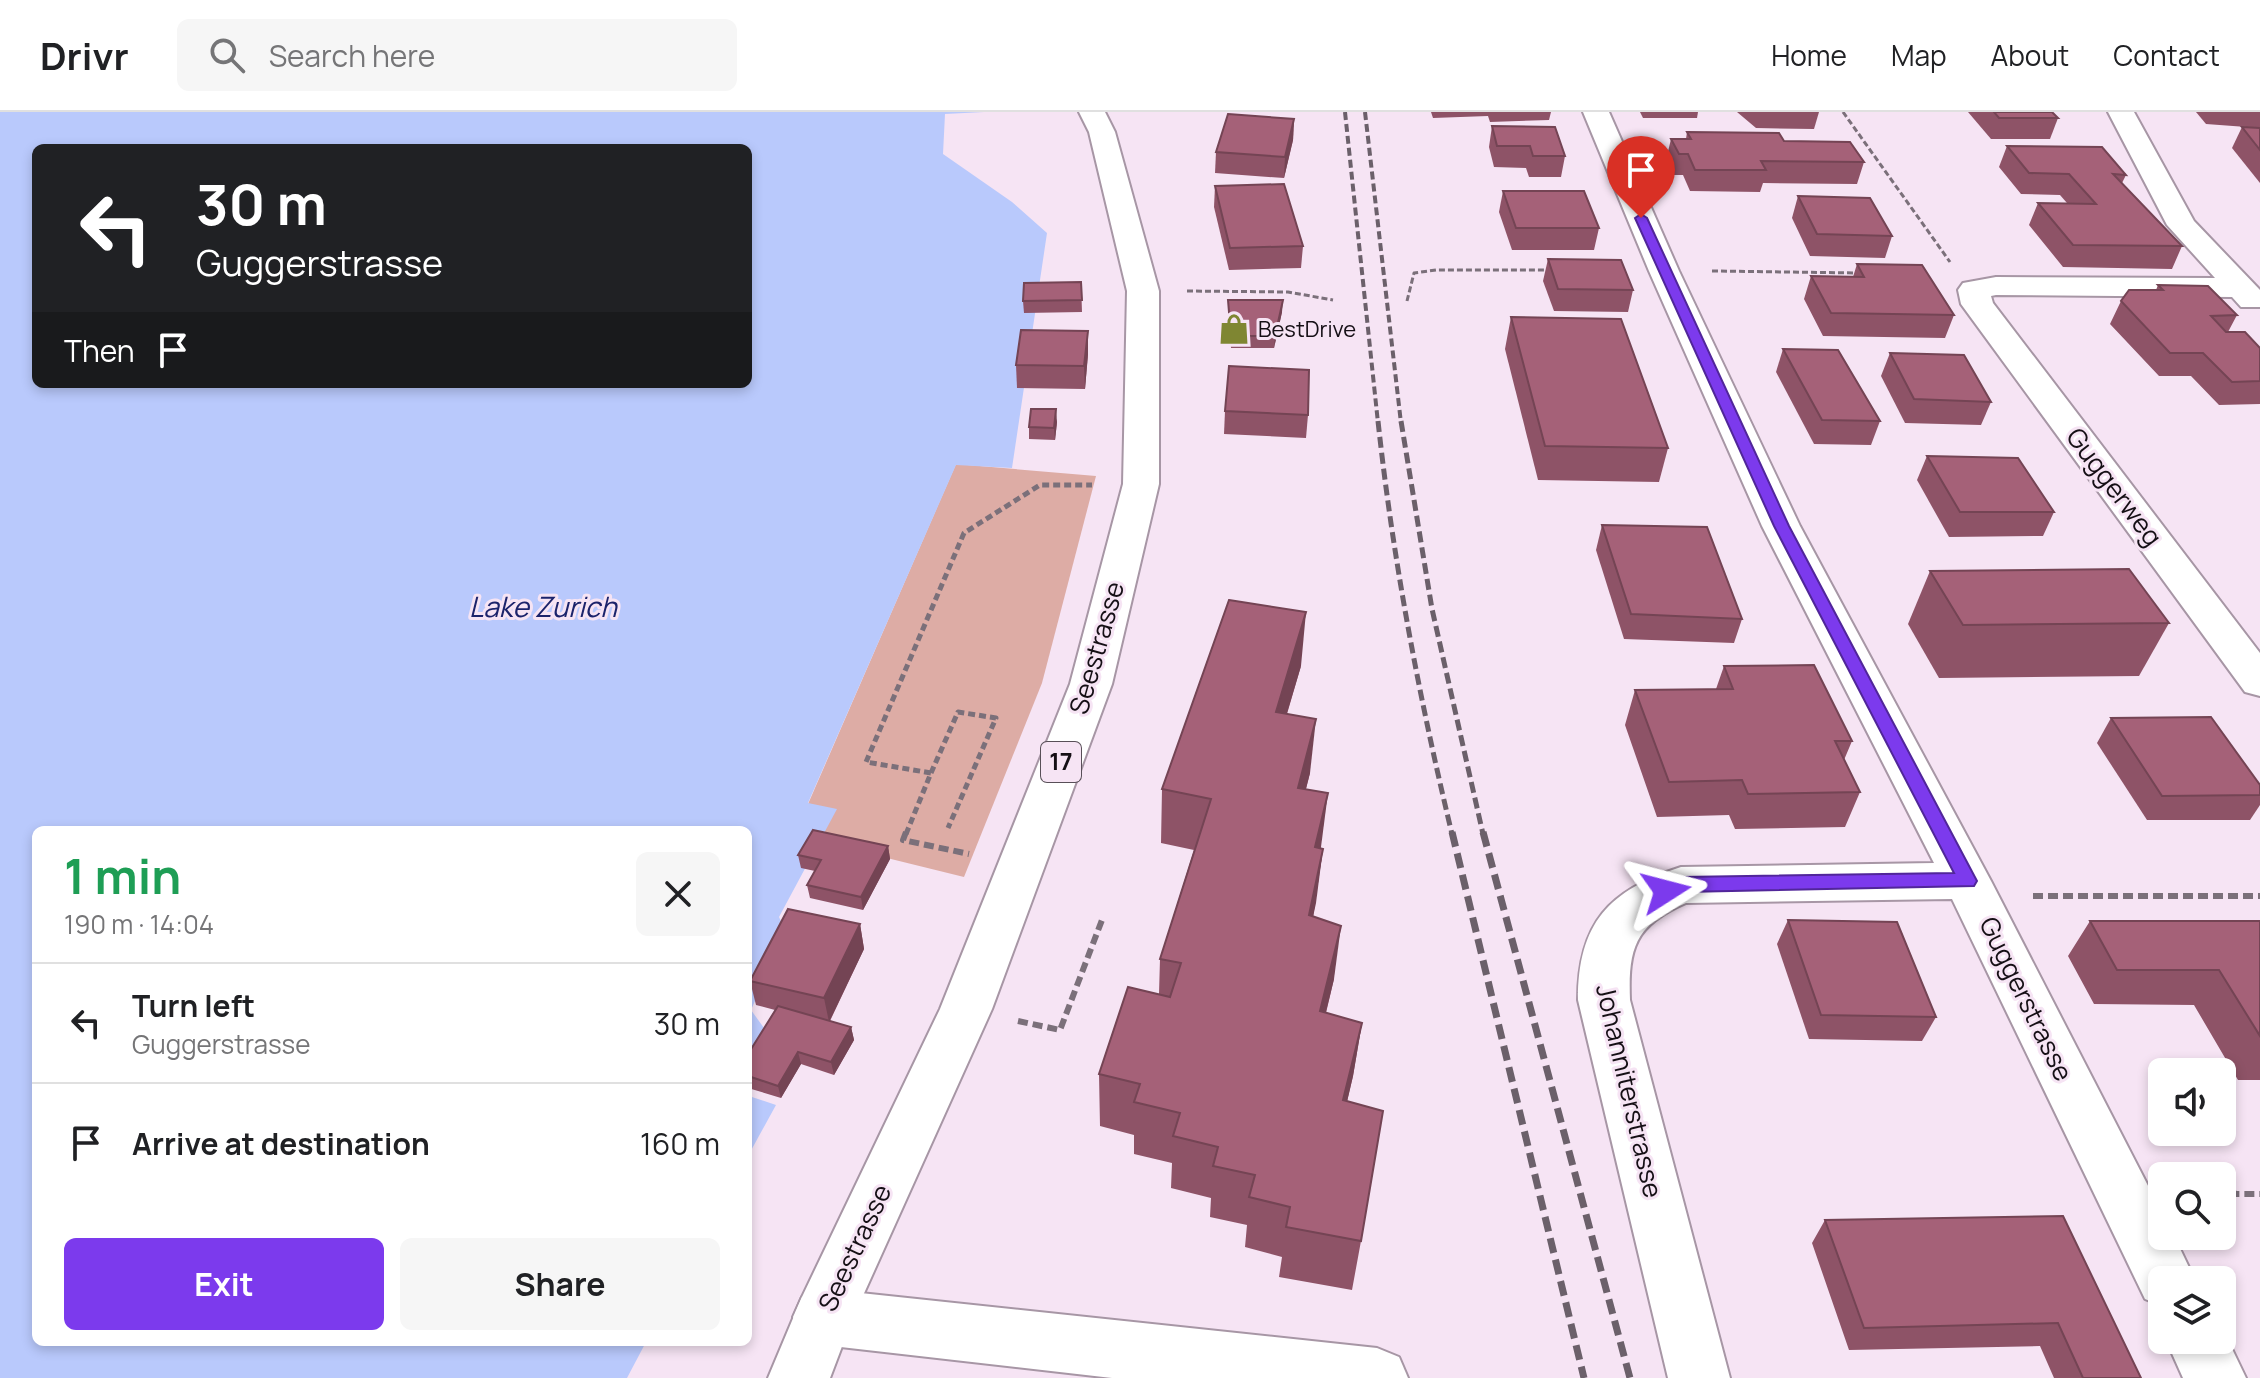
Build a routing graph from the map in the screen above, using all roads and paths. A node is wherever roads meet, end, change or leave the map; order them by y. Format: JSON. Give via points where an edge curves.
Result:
{"nodes":[{"id":1,"x":1092,"y":112,"type":"edge"},
{"id":2,"x":1596,"y":112,"type":"edge"},
{"id":3,"x":1843,"y":112,"type":"edge"},
{"id":4,"x":2121,"y":112,"type":"edge"},
{"id":5,"x":1557,"y":270,"type":"edge"},
{"id":6,"x":1712,"y":271,"type":"dead end"},
{"id":7,"x":1866,"y":273,"type":"edge"},
{"id":8,"x":1974,"y":290,"type":"junction"},
{"id":9,"x":1143,"y":291,"type":"junction"},
{"id":10,"x":2249,"y":298,"type":"edge"},
{"id":11,"x":1333,"y":300,"type":"dead end"},
{"id":12,"x":1407,"y":301,"type":"dead end"},
{"id":13,"x":1076,"y":485,"type":"dead end"},
{"id":14,"x":2260,"y":682,"type":"edge"},
{"id":15,"x":931,"y":773,"type":"junction"},
{"id":16,"x":948,"y":828,"type":"dead end"},
{"id":17,"x":1021,"y":865,"type":"junction"},
{"id":18,"x":1967,"y":881,"type":"junction"},
{"id":19,"x":2032,"y":896,"type":"dead end"},
{"id":20,"x":2260,"y":896,"type":"edge"},
{"id":21,"x":1102,"y":920,"type":"dead end"},
{"id":22,"x":966,"y":1009,"type":"junction"},
{"id":23,"x":2236,"y":1194,"type":"edge"},
{"id":24,"x":2260,"y":1194,"type":"edge"},
{"id":25,"x":2159,"y":1266,"type":"edge"},
{"id":26,"x":823,"y":1317,"type":"junction"},
{"id":27,"x":2203,"y":1354,"type":"edge"},
{"id":28,"x":799,"y":1378,"type":"edge"},
{"id":29,"x":1377,"y":1378,"type":"edge"},
{"id":30,"x":1699,"y":1378,"type":"edge"},
{"id":31,"x":2215,"y":1378,"type":"edge"}],
"edges":[{"from":1,"to":9,"type":"street","name":"Seestrasse","number":"17","via":[[1102,132]]},
{"from":2,"to":18,"type":"street","name":"Guggerstrasse","via":[[1781,526]]},
{"from":3,"to":8,"type":"path"},
{"from":4,"to":10,"type":"street","via":[[2182,225]]},
{"from":5,"to":12,"type":"path","via":[[1414,273]]},
{"from":6,"to":7,"type":"path"},
{"from":8,"to":10,"type":"street","via":[[1996,286]]},
{"from":8,"to":14,"type":"street","name":"Guggerweg","via":[[1977,304]]},
{"from":9,"to":11,"type":"path","via":[[1288,292]]},
{"from":9,"to":17,"type":"street","name":"Seestrasse","number":"17","via":[[1141,484],[1091,684]]},
{"from":13,"to":15,"type":"path","via":[[1040,485],[964,533],[866,762]]},
{"from":15,"to":16,"type":"path","via":[[958,712],[996,718]]},
{"from":15,"to":17,"type":"path","via":[[903,840]]},
{"from":17,"to":22,"type":"street","name":"Seestrasse","number":"17"},
{"from":18,"to":25,"type":"street","name":"Guggerstrasse"},
{"from":18,"to":30,"type":"street","name":"Johanniterstrasse","via":[[1681,885],[1626,914],[1608,941],[1604,1000]]},
{"from":19,"to":20,"type":"path"},
{"from":21,"to":22,"type":"path","via":[[1060,1030]]},
{"from":22,"to":26,"type":"street","name":"Seestrasse","number":"17"},
{"from":23,"to":24,"type":"path"},
{"from":26,"to":28,"type":"street","name":"Seestrasse","number":"17"},
{"from":26,"to":29,"type":"street"},
{"from":27,"to":31,"type":"street"}]}
